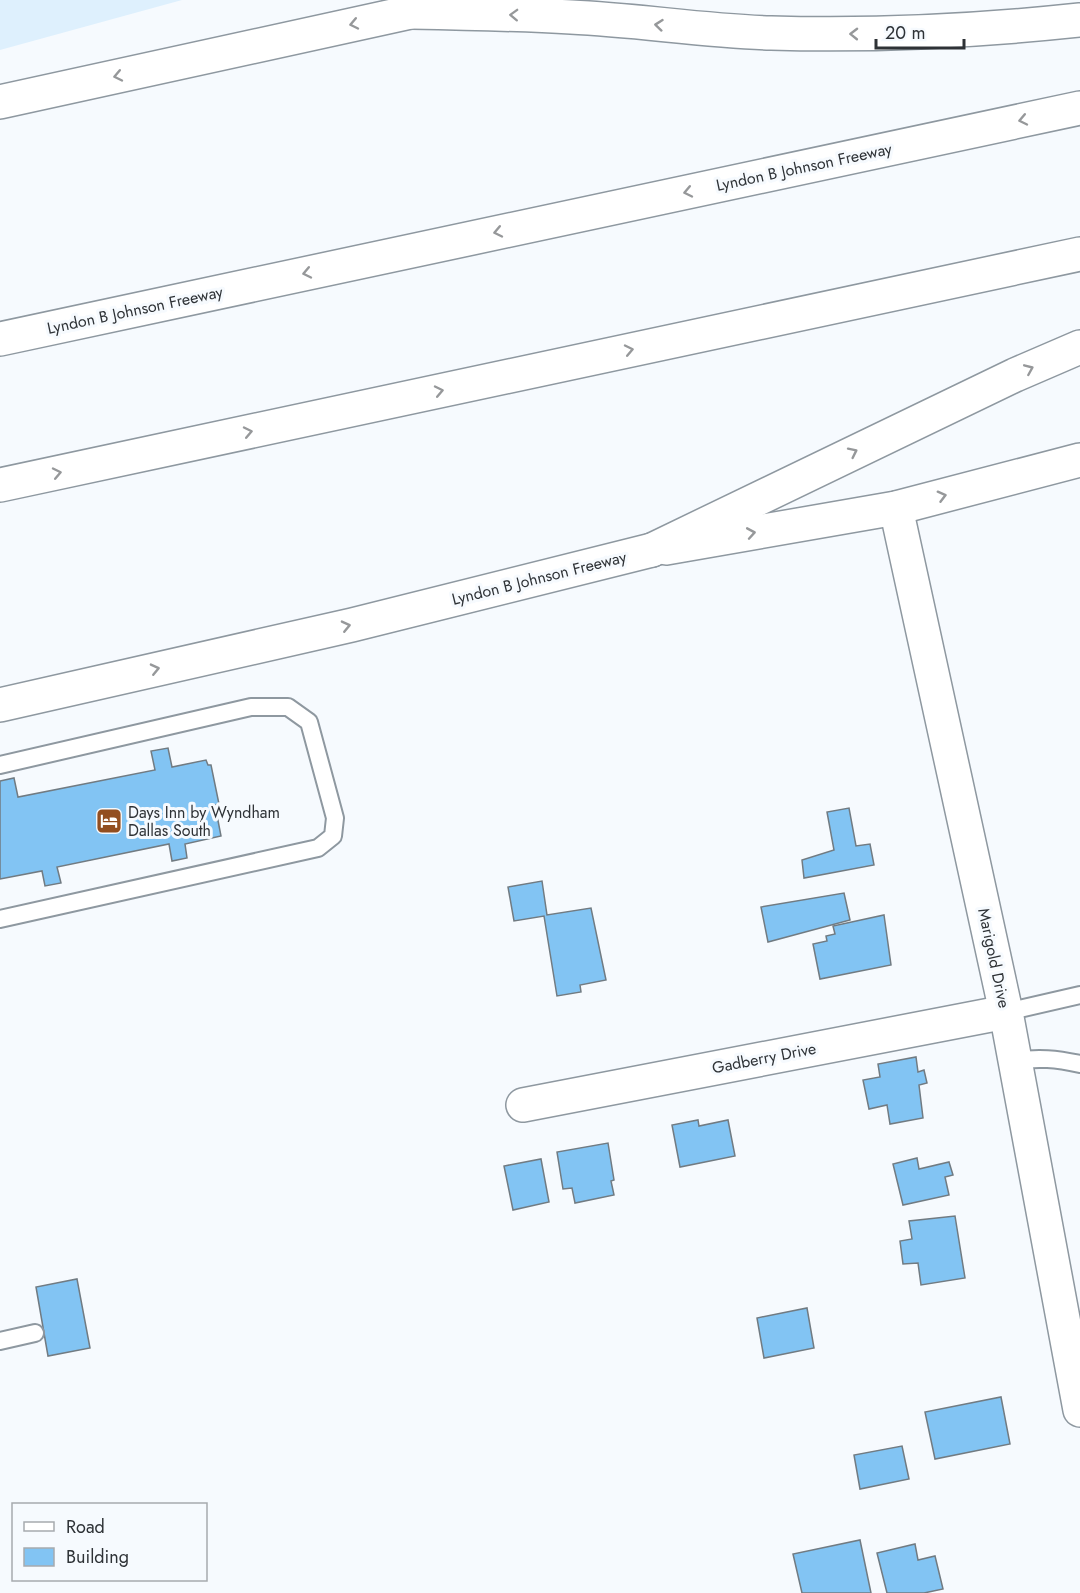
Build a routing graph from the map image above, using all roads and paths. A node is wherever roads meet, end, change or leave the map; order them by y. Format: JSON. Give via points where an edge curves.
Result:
{"nodes":[{"id":1,"x":464,"y":0,"type":"edge"},
{"id":2,"x":411,"y":12,"type":"junction"},
{"id":3,"x":1080,"y":20,"type":"edge"},
{"id":4,"x":0,"y":102,"type":"edge"},
{"id":5,"x":1080,"y":108,"type":"edge"},
{"id":6,"x":1080,"y":254,"type":"edge"},
{"id":7,"x":0,"y":339,"type":"edge"},
{"id":8,"x":1080,"y":347,"type":"edge"},
{"id":9,"x":1080,"y":460,"type":"edge"},
{"id":10,"x":0,"y":485,"type":"edge"},
{"id":11,"x":896,"y":508,"type":"junction"},
{"id":12,"x":652,"y":550,"type":"junction"},
{"id":13,"x":98,"y":682,"type":"junction"},
{"id":14,"x":0,"y":684,"type":"edge"},
{"id":15,"x":0,"y":705,"type":"edge"},
{"id":16,"x":0,"y":765,"type":"edge"},
{"id":17,"x":0,"y":918,"type":"edge"},
{"id":18,"x":1080,"y":995,"type":"edge"},
{"id":19,"x":1006,"y":1012,"type":"junction"},
{"id":20,"x":1015,"y":1061,"type":"junction"},
{"id":21,"x":1080,"y":1064,"type":"edge"},
{"id":22,"x":523,"y":1105,"type":"dead end"},
{"id":23,"x":1071,"y":1315,"type":"edge"},
{"id":24,"x":35,"y":1334,"type":"dead end"},
{"id":25,"x":0,"y":1341,"type":"edge"},
{"id":26,"x":1080,"y":1410,"type":"edge"}],
"edges":[{"from":1,"to":2,"type":"main road"},
{"from":3,"to":2,"type":"main road","one_way":true,"via":[[869,34],[768,33],[572,17]]},
{"from":2,"to":4,"type":"main road","one_way":true},
{"from":5,"to":7,"type":"main road","name":"Lyndon B Johnson Freeway","one_way":true},
{"from":10,"to":6,"type":"main road","one_way":true},
{"from":12,"to":8,"type":"main road","one_way":true,"via":[[994,384]]},
{"from":11,"to":9,"type":"main road","name":"Lyndon B Johnson Freeway","one_way":true},
{"from":12,"to":11,"type":"main road","name":"Lyndon B Johnson Freeway","one_way":true},
{"from":11,"to":19,"type":"main road","name":"Marigold Drive"},
{"from":13,"to":12,"type":"main road","name":"Lyndon B Johnson Freeway","one_way":true,"via":[[352,625]]},
{"from":13,"to":14,"type":"main road"},
{"from":13,"to":15,"type":"main road","name":"Lyndon B Johnson Freeway"},
{"from":16,"to":17,"type":"lane","via":[[251,707],[288,707],[309,722],[335,818],[333,836],[318,848]]},
{"from":18,"to":19,"type":"lane"},
{"from":19,"to":20,"type":"main road","name":"Marigold Drive"},
{"from":19,"to":22,"type":"main road","name":"Gadberry Drive"},
{"from":20,"to":21,"type":"lane","via":[[1038,1057]]},
{"from":20,"to":23,"type":"main road","name":"Marigold Drive"},
{"from":23,"to":26,"type":"main road","name":"Marigold Drive"},
{"from":24,"to":25,"type":"lane"}]}
